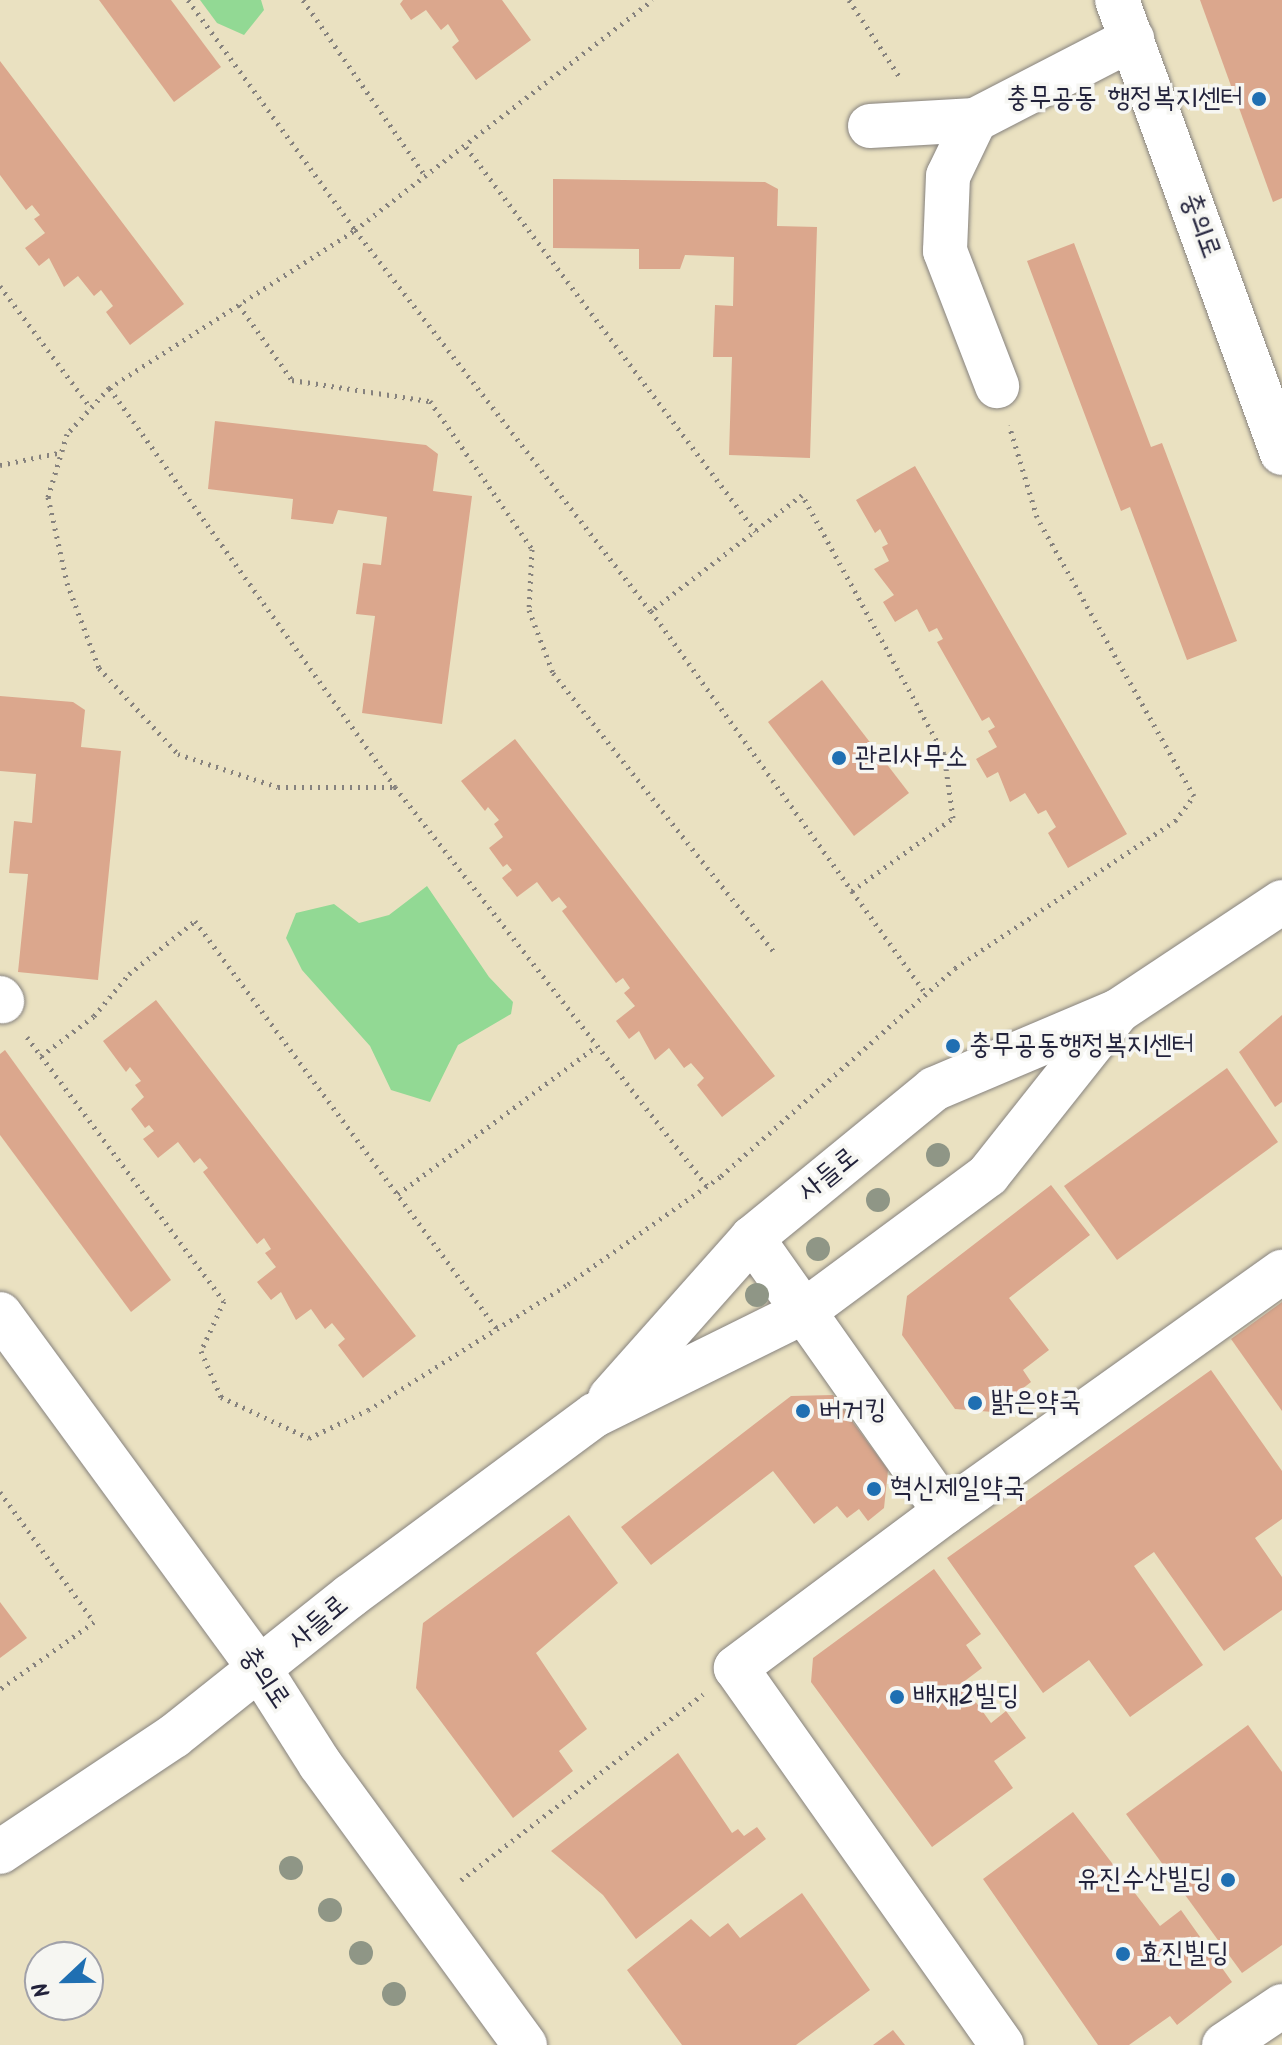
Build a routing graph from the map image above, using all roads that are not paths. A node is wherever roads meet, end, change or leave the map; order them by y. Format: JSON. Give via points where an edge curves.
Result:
{"nodes":[{"id":1,"x":1125,"y":20,"type":"edge"},
{"id":2,"x":975,"y":120,"type":"junction"},
{"id":3,"x":870,"y":126,"type":"dead end"},
{"id":4,"x":997,"y":386,"type":"road end"},
{"id":5,"x":1282,"y":453,"type":"edge"},
{"id":6,"x":1282,"y":902,"type":"edge"},
{"id":7,"x":1118,"y":1011,"type":"junction"},
{"id":8,"x":752,"y":1238,"type":"junction"},
{"id":9,"x":1282,"y":1272,"type":"edge"},
{"id":10,"x":803,"y":1312,"type":"junction"},
{"id":11,"x":0,"y":1314,"type":"edge"},
{"id":12,"x":595,"y":1415,"type":"junction"},
{"id":13,"x":945,"y":1512,"type":"junction"},
{"id":14,"x":261,"y":1671,"type":"junction"},
{"id":15,"x":0,"y":1852,"type":"edge"},
{"id":16,"x":1282,"y":2006,"type":"edge"},
{"id":17,"x":525,"y":2045,"type":"edge"},
{"id":18,"x":1002,"y":2045,"type":"edge"},
{"id":19,"x":1224,"y":2045,"type":"edge"}],
"edges":[{"from":1,"to":2,"type":"street"},
{"from":1,"to":5,"type":"street","name":"충의로"},
{"from":2,"to":3,"type":"street"},
{"from":2,"to":4,"type":"street","via":[[948,176],[945,251]]},
{"from":6,"to":7,"type":"street","name":"사들로"},
{"from":7,"to":8,"type":"street","name":"사들로","via":[[934,1089]]},
{"from":7,"to":10,"type":"street","name":"사들로","via":[[988,1175]]},
{"from":8,"to":10,"type":"street"},
{"from":8,"to":12,"type":"street","name":"사들로"},
{"from":9,"to":13,"type":"street"},
{"from":10,"to":12,"type":"street","name":"사들로"},
{"from":10,"to":13,"type":"street"},
{"from":11,"to":14,"type":"street","name":"충의로"},
{"from":12,"to":14,"type":"street","name":"사들로","via":[[350,1596]]},
{"from":13,"to":18,"type":"street","via":[[736,1668]]},
{"from":14,"to":15,"type":"street","name":"사들로"},
{"from":14,"to":17,"type":"street","name":"충의로","via":[[320,1764]]},
{"from":16,"to":19,"type":"street"}]}
